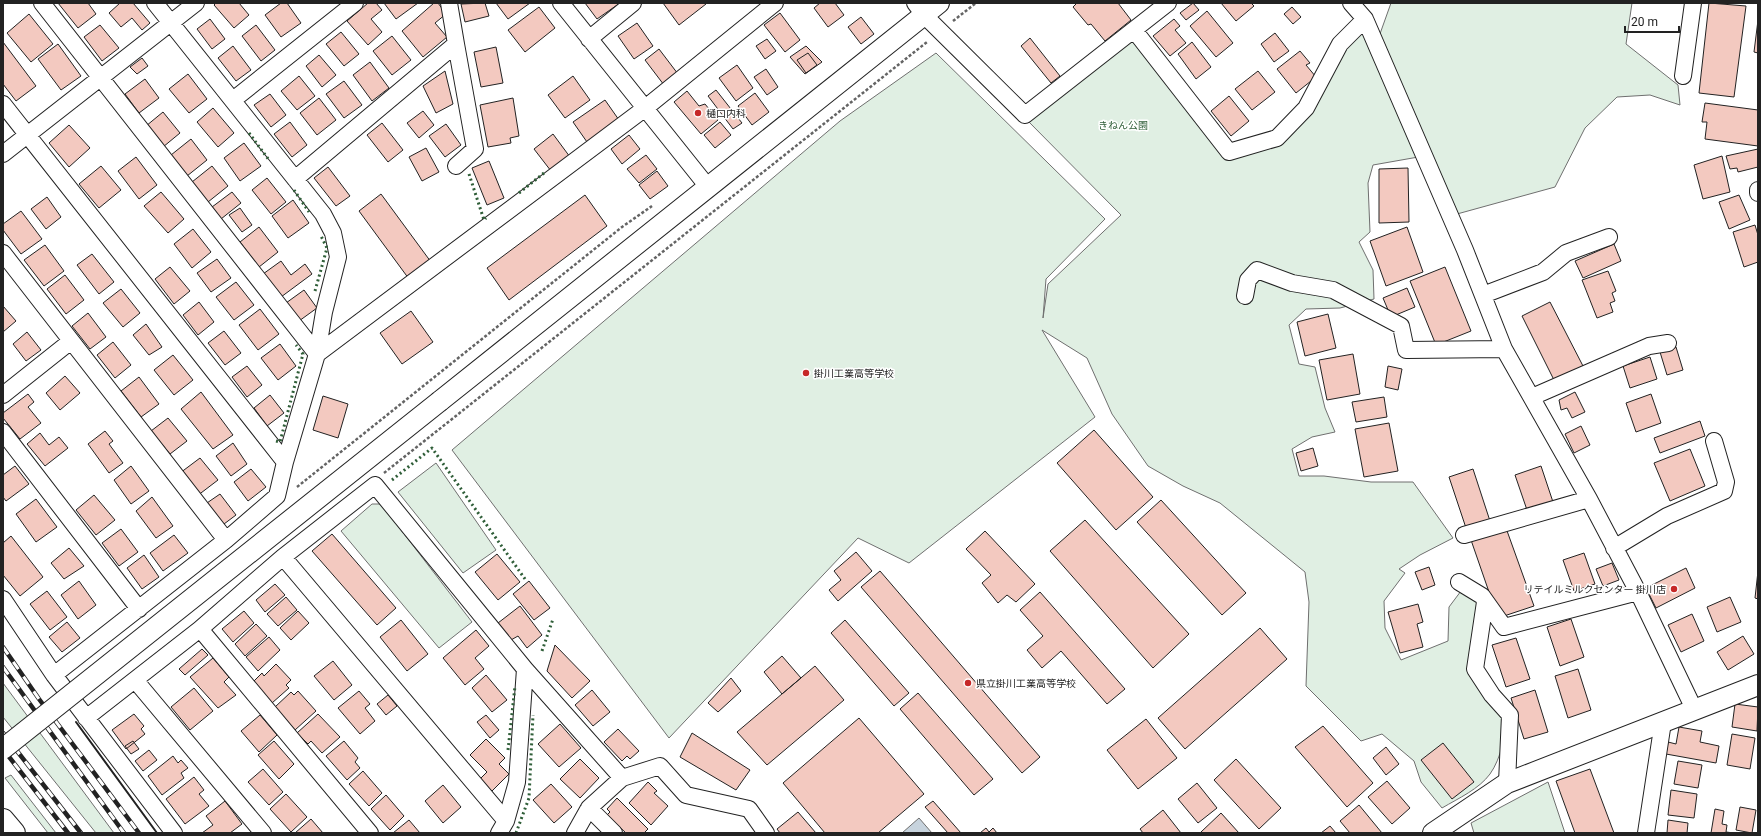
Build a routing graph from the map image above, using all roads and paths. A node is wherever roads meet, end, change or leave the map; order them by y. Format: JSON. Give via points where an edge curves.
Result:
{"nodes":[{"id":1,"x":42,"y":3,"type":"edge"},
{"id":2,"x":155,"y":3,"type":"edge"},
{"id":3,"x":196,"y":3,"type":"edge"},
{"id":4,"x":355,"y":3,"type":"edge"},
{"id":5,"x":449,"y":3,"type":"edge"},
{"id":6,"x":561,"y":3,"type":"edge"},
{"id":7,"x":633,"y":3,"type":"edge"},
{"id":8,"x":775,"y":3,"type":"edge"},
{"id":9,"x":976,"y":3,"type":"edge"},
{"id":10,"x":1168,"y":3,"type":"edge"},
{"id":11,"x":1351,"y":3,"type":"edge"},
{"id":12,"x":1693,"y":3,"type":"edge"},
{"id":13,"x":926,"y":7,"type":"edge"},
{"id":14,"x":1365,"y":19,"type":"junction"},
{"id":15,"x":951,"y":22,"type":"dead end"},
{"id":16,"x":170,"y":24,"type":"junction"},
{"id":17,"x":1134,"y":30,"type":"junction"},
{"id":18,"x":589,"y":39,"type":"junction"},
{"id":19,"x":930,"y":39,"type":"dead end"},
{"id":20,"x":456,"y":44,"type":"junction"},
{"id":21,"x":1683,"y":76,"type":"dead end"},
{"id":22,"x":100,"y":78,"type":"junction"},
{"id":23,"x":233,"y":100,"type":"junction"},
{"id":24,"x":3,"y":104,"type":"edge"},
{"id":25,"x":644,"y":109,"type":"junction"},
{"id":26,"x":27,"y":136,"type":"junction"},
{"id":27,"x":3,"y":154,"type":"edge"},
{"id":28,"x":456,"y":166,"type":"dead end"},
{"id":29,"x":295,"y":179,"type":"junction"},
{"id":30,"x":708,"y":187,"type":"junction"},
{"id":31,"x":653,"y":205,"type":"dead end"},
{"id":32,"x":1609,"y":237,"type":"dead end"},
{"id":33,"x":3,"y":252,"type":"edge"},
{"id":34,"x":1483,"y":295,"type":"junction"},
{"id":35,"x":1245,"y":296,"type":"dead end"},
{"id":36,"x":71,"y":341,"type":"junction"},
{"id":37,"x":1668,"y":342,"type":"dead end"},
{"id":38,"x":1504,"y":349,"type":"junction"},
{"id":39,"x":317,"y":354,"type":"junction"},
{"id":40,"x":3,"y":395,"type":"edge"},
{"id":41,"x":1532,"y":397,"type":"junction"},
{"id":42,"x":3,"y":432,"type":"edge"},
{"id":43,"x":1714,"y":441,"type":"dead end"},
{"id":44,"x":284,"y":462,"type":"junction"},
{"id":45,"x":379,"y":477,"type":"dead end"},
{"id":46,"x":293,"y":490,"type":"dead end"},
{"id":47,"x":1589,"y":498,"type":"junction"},
{"id":48,"x":1464,"y":535,"type":"dead end"},
{"id":49,"x":226,"y":540,"type":"junction"},
{"id":50,"x":1614,"y":548,"type":"junction"},
{"id":51,"x":283,"y":557,"type":"junction"},
{"id":52,"x":1459,"y":582,"type":"dead end"},
{"id":53,"x":1638,"y":592,"type":"junction"},
{"id":54,"x":3,"y":599,"type":"edge"},
{"id":55,"x":1485,"y":602,"type":"junction"},
{"id":56,"x":139,"y":610,"type":"junction"},
{"id":57,"x":200,"y":628,"type":"junction"},
{"id":58,"x":525,"y":669,"type":"junction"},
{"id":59,"x":54,"y":675,"type":"junction"},
{"id":60,"x":135,"y":680,"type":"junction"},
{"id":61,"x":1758,"y":685,"type":"edge"},
{"id":62,"x":1694,"y":709,"type":"junction"},
{"id":63,"x":86,"y":718,"type":"junction"},
{"id":64,"x":1663,"y":722,"type":"junction"},
{"id":65,"x":3,"y":749,"type":"edge"},
{"id":66,"x":622,"y":778,"type":"junction"},
{"id":67,"x":1507,"y":783,"type":"junction"},
{"id":68,"x":589,"y":808,"type":"junction"},
{"id":69,"x":3,"y":820,"type":"edge"},
{"id":70,"x":502,"y":827,"type":"edge"},
{"id":71,"x":14,"y":833,"type":"edge"},
{"id":72,"x":174,"y":833,"type":"edge"},
{"id":73,"x":264,"y":833,"type":"edge"},
{"id":74,"x":370,"y":833,"type":"edge"},
{"id":75,"x":575,"y":833,"type":"edge"},
{"id":76,"x":614,"y":833,"type":"edge"},
{"id":77,"x":766,"y":833,"type":"edge"},
{"id":78,"x":1434,"y":833,"type":"edge"},
{"id":79,"x":1646,"y":833,"type":"edge"}],
"edges":[{"from":1,"to":22,"type":"street"},
{"from":2,"to":16,"type":"street"},
{"from":3,"to":16,"type":"street"},
{"from":4,"to":23,"type":"street"},
{"from":5,"to":20,"type":"street"},
{"from":6,"to":18,"type":"street"},
{"from":7,"to":18,"type":"street"},
{"from":8,"to":25,"type":"street"},
{"from":9,"to":15,"type":"path"},
{"from":10,"to":17,"type":"street"},
{"from":11,"to":14,"type":"street"},
{"from":12,"to":21,"type":"street"},
{"from":13,"to":17,"type":"street","via":[[1025,115]]},
{"from":13,"to":30,"type":"street"},
{"from":14,"to":17,"type":"street","via":[[1340,44],[1306,108],[1277,138],[1229,152]]},
{"from":14,"to":34,"type":"street"},
{"from":16,"to":22,"type":"street"},
{"from":16,"to":23,"type":"street"},
{"from":18,"to":25,"type":"street"},
{"from":19,"to":45,"type":"path"},
{"from":20,"to":28,"type":"street","via":[[476,149]]},
{"from":20,"to":29,"type":"street"},
{"from":22,"to":26,"type":"street"},
{"from":22,"to":39,"type":"street"},
{"from":23,"to":29,"type":"street"},
{"from":24,"to":26,"type":"street"},
{"from":25,"to":30,"type":"street"},
{"from":25,"to":39,"type":"street"},
{"from":26,"to":27,"type":"street"},
{"from":26,"to":44,"type":"street"},
{"from":29,"to":39,"type":"street","via":[[323,214],[333,233],[338,257],[324,312]]},
{"from":30,"to":65,"type":"street","bridge":true},
{"from":31,"to":46,"type":"path"},
{"from":32,"to":34,"type":"street","via":[[1566,253],[1543,272]]},
{"from":33,"to":36,"type":"street"},
{"from":34,"to":38,"type":"street"},
{"from":35,"to":38,"type":"street","via":[[1248,280],[1257,270],[1292,283],[1333,290],[1401,326],[1406,350]]},
{"from":36,"to":40,"type":"street"},
{"from":36,"to":49,"type":"street"},
{"from":37,"to":41,"type":"street","via":[[1649,346]]},
{"from":38,"to":41,"type":"street"},
{"from":39,"to":44,"type":"street"},
{"from":41,"to":47,"type":"street"},
{"from":42,"to":56,"type":"street"},
{"from":43,"to":50,"type":"street","via":[[1726,482],[1724,491],[1667,516]]},
{"from":44,"to":49,"type":"street","via":[[277,496]]},
{"from":47,"to":48,"type":"street"},
{"from":47,"to":50,"type":"street"},
{"from":49,"to":56,"type":"street"},
{"from":50,"to":53,"type":"street"},
{"from":51,"to":57,"type":"street"},
{"from":51,"to":58,"type":"street","via":[[375,485]]},
{"from":51,"to":70,"type":"street"},
{"from":52,"to":55,"type":"street","via":[[1482,596]]},
{"from":53,"to":55,"type":"street","via":[[1504,627]]},
{"from":53,"to":62,"type":"street"},
{"from":54,"to":59,"type":"street"},
{"from":55,"to":67,"type":"street","via":[[1475,669],[1492,695],[1510,714]]},
{"from":56,"to":59,"type":"street"},
{"from":57,"to":60,"type":"street"},
{"from":57,"to":74,"type":"street"},
{"from":58,"to":66,"type":"street"},
{"from":58,"to":70,"type":"street","via":[[517,782]]},
{"from":59,"to":63,"type":"street"},
{"from":60,"to":63,"type":"street"},
{"from":60,"to":73,"type":"street"},
{"from":61,"to":62,"type":"street"},
{"from":62,"to":64,"type":"street"},
{"from":63,"to":72,"type":"street"},
{"from":64,"to":67,"type":"street"},
{"from":64,"to":79,"type":"street"},
{"from":66,"to":68,"type":"street"},
{"from":66,"to":77,"type":"street","via":[[660,766],[686,794],[749,809]]},
{"from":67,"to":78,"type":"street"},
{"from":68,"to":75,"type":"street"},
{"from":68,"to":76,"type":"street"},
{"from":69,"to":71,"type":"main road"}]}
